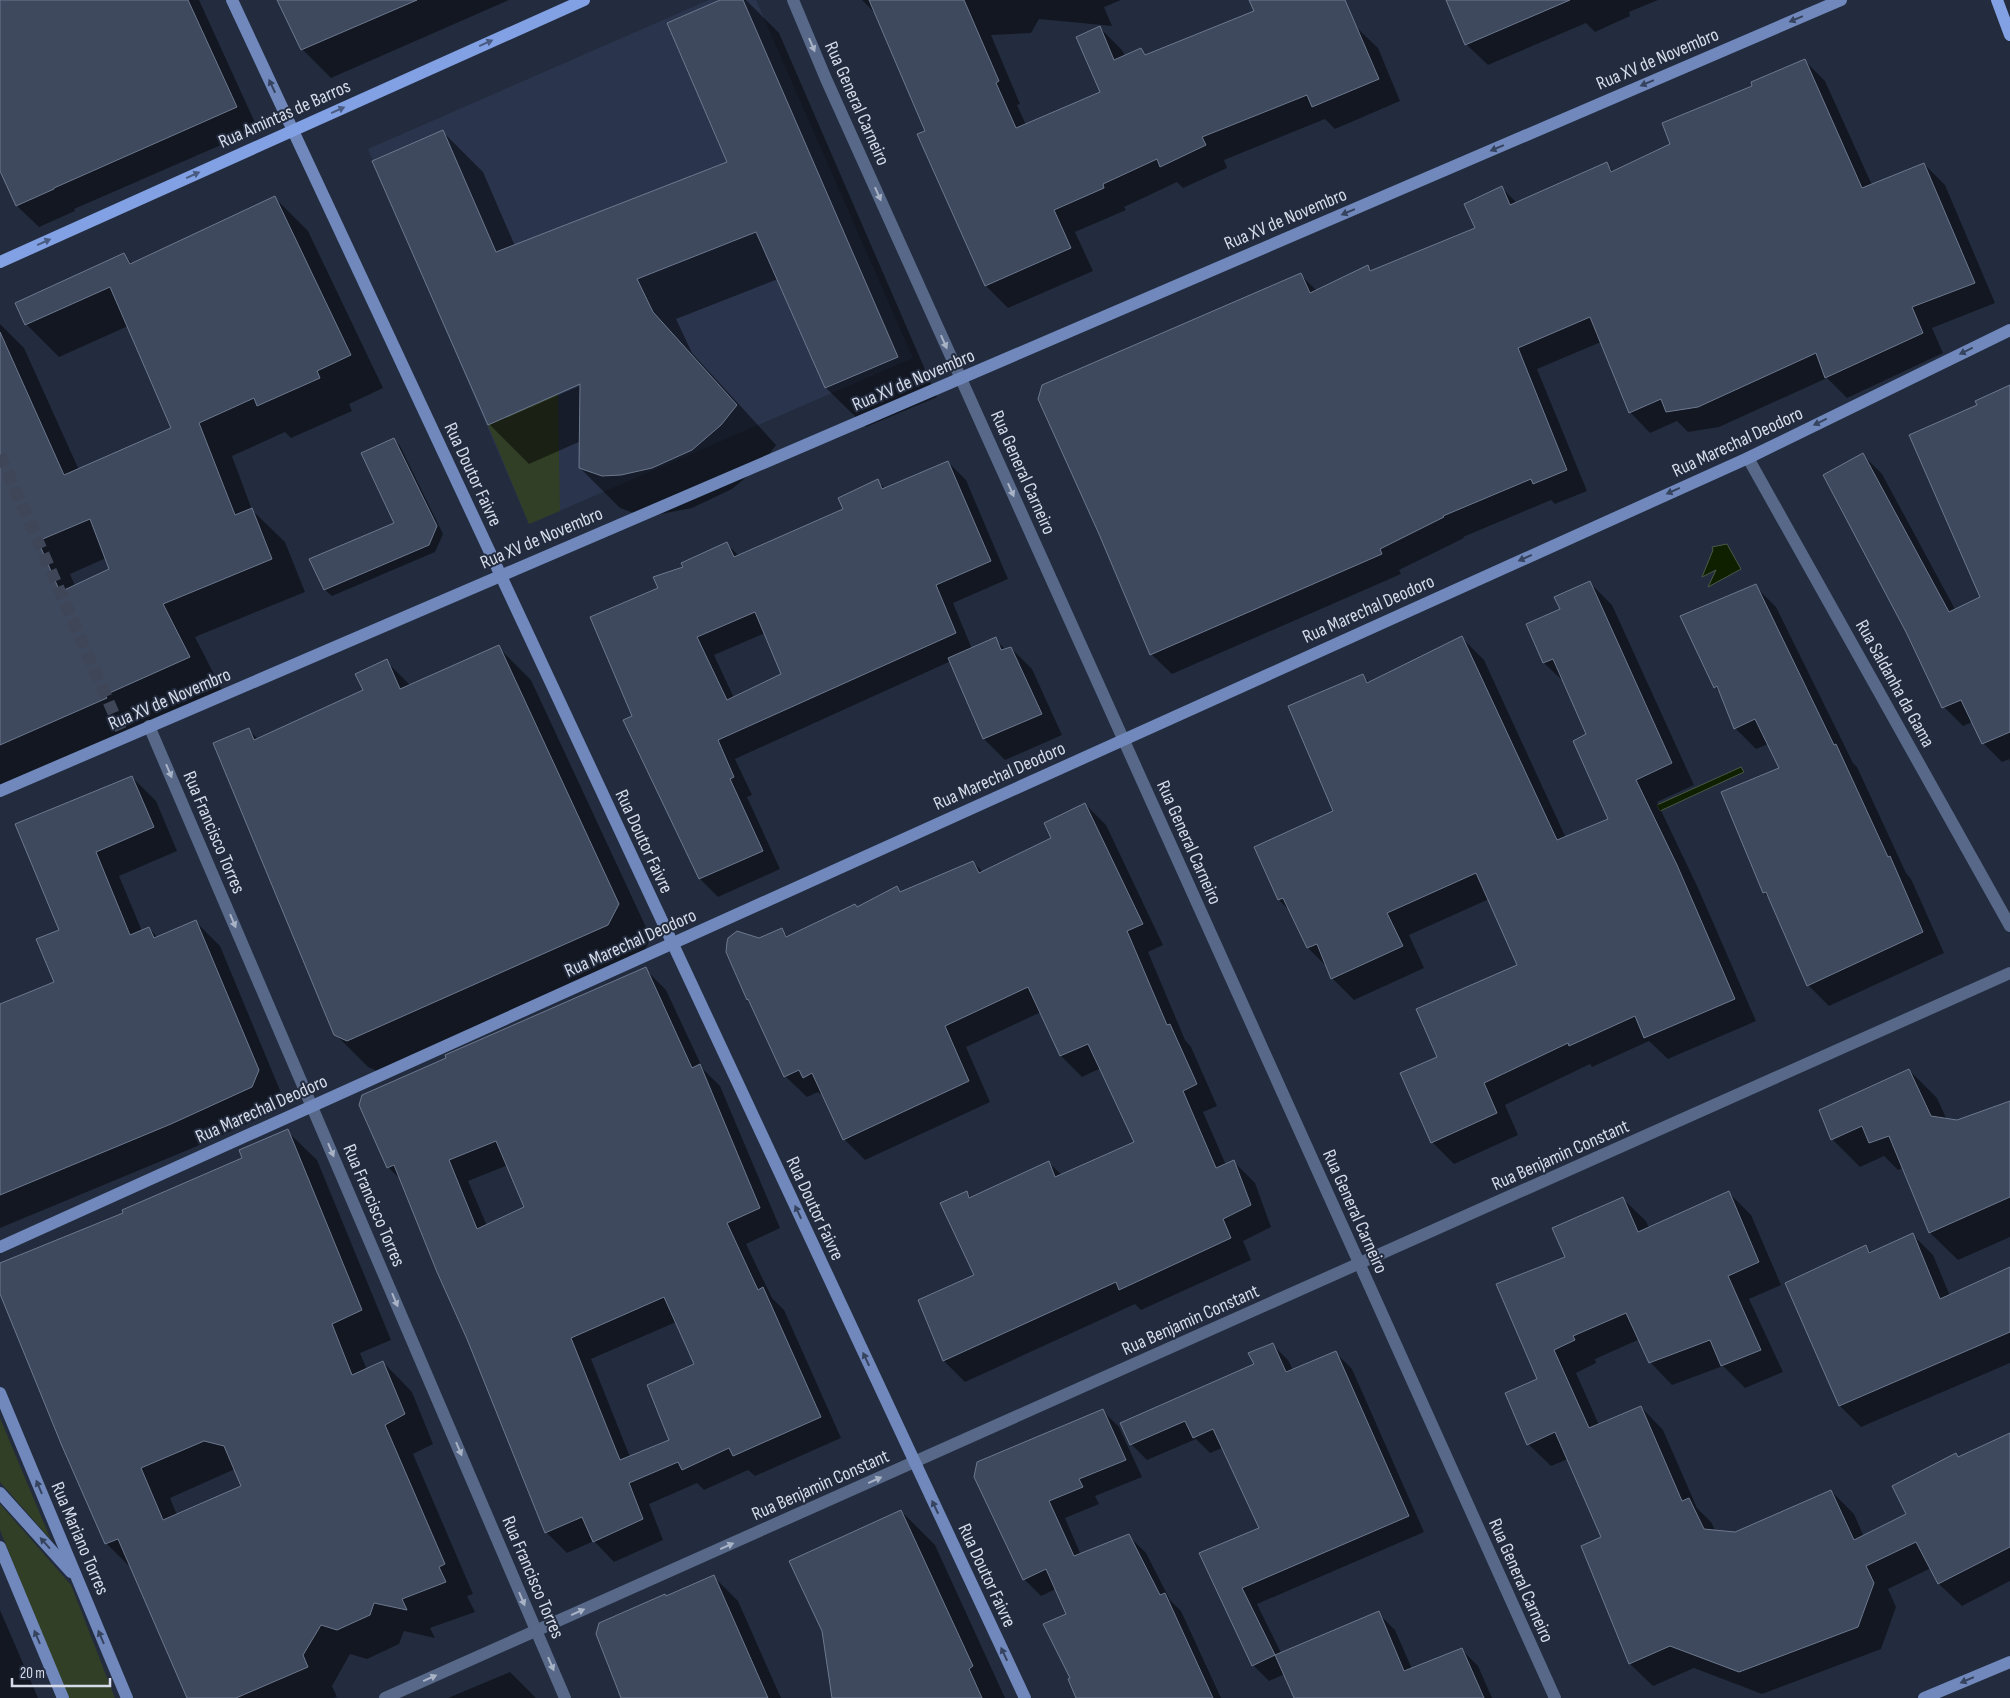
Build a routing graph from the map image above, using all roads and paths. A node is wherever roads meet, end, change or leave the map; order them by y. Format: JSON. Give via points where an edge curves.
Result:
{"nodes":[{"id":1,"x":232,"y":0,"type":"edge"},
{"id":2,"x":584,"y":0,"type":"edge"},
{"id":3,"x":793,"y":0,"type":"edge"},
{"id":4,"x":1841,"y":0,"type":"edge"},
{"id":5,"x":1997,"y":0,"type":"edge"},
{"id":6,"x":2010,"y":36,"type":"edge"},
{"id":7,"x":293,"y":130,"type":"junction"},
{"id":8,"x":0,"y":262,"type":"edge"},
{"id":9,"x":2010,"y":330,"type":"edge"},
{"id":10,"x":961,"y":378,"type":"junction"},
{"id":11,"x":1748,"y":458,"type":"junction"},
{"id":12,"x":500,"y":575,"type":"junction"},
{"id":13,"x":149,"y":726,"type":"junction"},
{"id":14,"x":1123,"y":739,"type":"junction"},
{"id":15,"x":0,"y":791,"type":"edge"},
{"id":16,"x":2010,"y":926,"type":"edge"},
{"id":17,"x":672,"y":944,"type":"junction"},
{"id":18,"x":2010,"y":974,"type":"edge"},
{"id":19,"x":312,"y":1106,"type":"junction"},
{"id":20,"x":0,"y":1247,"type":"edge"},
{"id":21,"x":1360,"y":1264,"type":"junction"},
{"id":22,"x":0,"y":1393,"type":"edge"},
{"id":23,"x":914,"y":1462,"type":"junction"},
{"id":24,"x":0,"y":1493,"type":"edge"},
{"id":25,"x":0,"y":1547,"type":"edge"},
{"id":26,"x":77,"y":1580,"type":"junction"},
{"id":27,"x":536,"y":1631,"type":"junction"},
{"id":28,"x":2010,"y":1662,"type":"edge"},
{"id":29,"x":63,"y":1698,"type":"edge"},
{"id":30,"x":127,"y":1698,"type":"edge"},
{"id":31,"x":385,"y":1698,"type":"edge"},
{"id":32,"x":565,"y":1698,"type":"edge"},
{"id":33,"x":1024,"y":1698,"type":"edge"},
{"id":34,"x":1555,"y":1698,"type":"edge"},
{"id":35,"x":1924,"y":1698,"type":"edge"}],
"edges":[{"from":7,"to":1,"type":"street","name":"Rua Doutor Faivre","one_way":true},
{"from":7,"to":2,"type":"main road","name":"Rua Amintas de Barros","one_way":true},
{"from":3,"to":10,"type":"street","name":"Rua General Carneiro","one_way":true},
{"from":4,"to":10,"type":"street","name":"Rua XV de Novembro","one_way":true},
{"from":5,"to":6,"type":"main road"},
{"from":8,"to":7,"type":"main road","name":"Rua Amintas de Barros","one_way":true},
{"from":7,"to":12,"type":"street","name":"Rua Doutor Faivre"},
{"from":9,"to":11,"type":"street","name":"Rua Marechal Deodoro","one_way":true},
{"from":10,"to":12,"type":"street","name":"Rua XV de Novembro"},
{"from":10,"to":14,"type":"street","name":"Rua General Carneiro","one_way":true},
{"from":11,"to":14,"type":"street","name":"Rua Marechal Deodoro","one_way":true},
{"from":11,"to":16,"type":"street","name":"Rua Saldanha da Gama"},
{"from":12,"to":13,"type":"street","name":"Rua XV de Novembro"},
{"from":12,"to":17,"type":"street","name":"Rua Doutor Faivre"},
{"from":13,"to":15,"type":"street","name":"Rua XV de Novembro"},
{"from":13,"to":19,"type":"street","name":"Rua Francisco Torres","one_way":true},
{"from":14,"to":17,"type":"street","name":"Rua Marechal Deodoro"},
{"from":14,"to":21,"type":"street","name":"Rua General Carneiro"},
{"from":17,"to":19,"type":"street","name":"Rua Marechal Deodoro"},
{"from":23,"to":17,"type":"street","name":"Rua Doutor Faivre","one_way":true},
{"from":18,"to":21,"type":"street","name":"Rua Benjamin Constant"},
{"from":19,"to":20,"type":"street","name":"Rua Marechal Deodoro"},
{"from":19,"to":27,"type":"street","name":"Rua Francisco Torres","one_way":true},
{"from":21,"to":23,"type":"street","name":"Rua Benjamin Constant"},
{"from":21,"to":34,"type":"street","name":"Rua General Carneiro"},
{"from":26,"to":22,"type":"street","name":"Rua Mariano Torres","one_way":true},
{"from":27,"to":23,"type":"street","name":"Rua Benjamin Constant","one_way":true},
{"from":33,"to":23,"type":"street","name":"Rua Doutor Faivre","one_way":true},
{"from":26,"to":24,"type":"street","one_way":true},
{"from":29,"to":25,"type":"street","one_way":true},
{"from":30,"to":26,"type":"street","name":"Rua Mariano Torres","one_way":true},
{"from":31,"to":27,"type":"street","name":"Rua Benjamin Constant","one_way":true},
{"from":27,"to":32,"type":"street","name":"Rua Francisco Torres","one_way":true},
{"from":28,"to":35,"type":"street","one_way":true}]}
